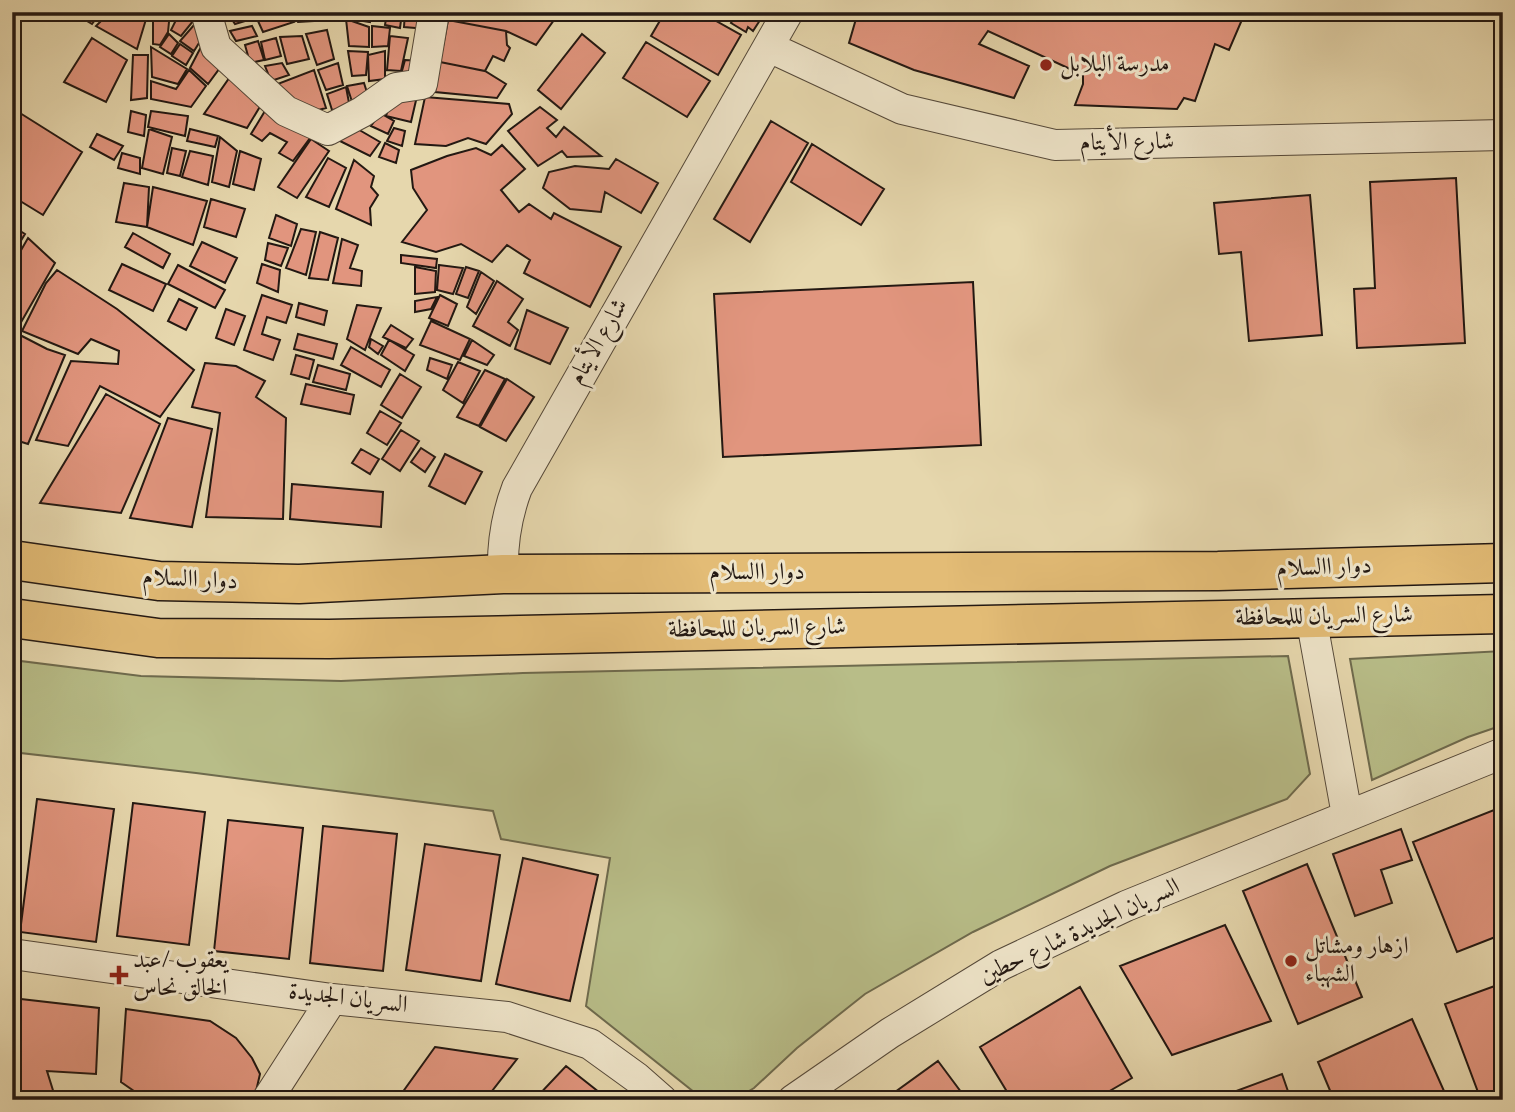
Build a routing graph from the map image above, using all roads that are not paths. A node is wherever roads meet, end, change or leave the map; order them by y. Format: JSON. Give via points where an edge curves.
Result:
{"nodes":[{"id":1,"x":206,"y":12,"type":"edge"},
{"id":2,"x":434,"y":12,"type":"edge"},
{"id":3,"x":788,"y":12,"type":"edge"},
{"id":4,"x":769,"y":47,"type":"junction"},
{"id":5,"x":1503,"y":135,"type":"edge"},
{"id":6,"x":12,"y":560,"type":"edge"},
{"id":7,"x":1503,"y":563,"type":"edge"},
{"id":8,"x":503,"y":574,"type":"junction"},
{"id":9,"x":1503,"y":614,"type":"edge"},
{"id":10,"x":1311,"y":617,"type":"junction"},
{"id":11,"x":12,"y":618,"type":"edge"},
{"id":12,"x":1503,"y":753,"type":"edge"},
{"id":13,"x":1347,"y":815,"type":"junction"},
{"id":14,"x":12,"y":954,"type":"edge"},
{"id":15,"x":332,"y":999,"type":"junction"},
{"id":16,"x":267,"y":1100,"type":"edge"},
{"id":17,"x":662,"y":1100,"type":"edge"},
{"id":18,"x":793,"y":1100,"type":"edge"}],
"edges":[{"from":1,"to":2,"type":"street","via":[[216,47],[286,111],[328,130],[396,88],[422,84]]},
{"from":3,"to":4,"type":"street","name":"شارع الأيتام"},
{"from":4,"to":5,"type":"street","name":"شارع الأيتام","via":[[902,110],[1055,145]]},
{"from":4,"to":8,"type":"street","name":"شارع الأيتام","via":[[517,488],[504,530]]},
{"from":6,"to":8,"type":"main road","name":"دوار االسلام","via":[[159,582],[299,584]]},
{"from":7,"to":8,"type":"main road","name":"دوار االسلام","via":[[1218,571]]},
{"from":9,"to":10,"type":"main road","name":"شارع السريان لللمحافظة"},
{"from":10,"to":11,"type":"main road","name":"شارع السريان لللمحافظة","via":[[328,639],[158,638]]},
{"from":10,"to":13,"type":"street"},
{"from":12,"to":13,"type":"street","name":"السريان الجديدة شارع حطين"},
{"from":13,"to":18,"type":"street","name":"السريان الجديدة شارع حطين","via":[[1126,906],[1001,965]]},
{"from":14,"to":15,"type":"street","name":"السريان الجديدة"},
{"from":15,"to":16,"type":"street"},
{"from":15,"to":17,"type":"street","name":"السريان الجديدة","via":[[507,1017],[590,1044]]}]}
